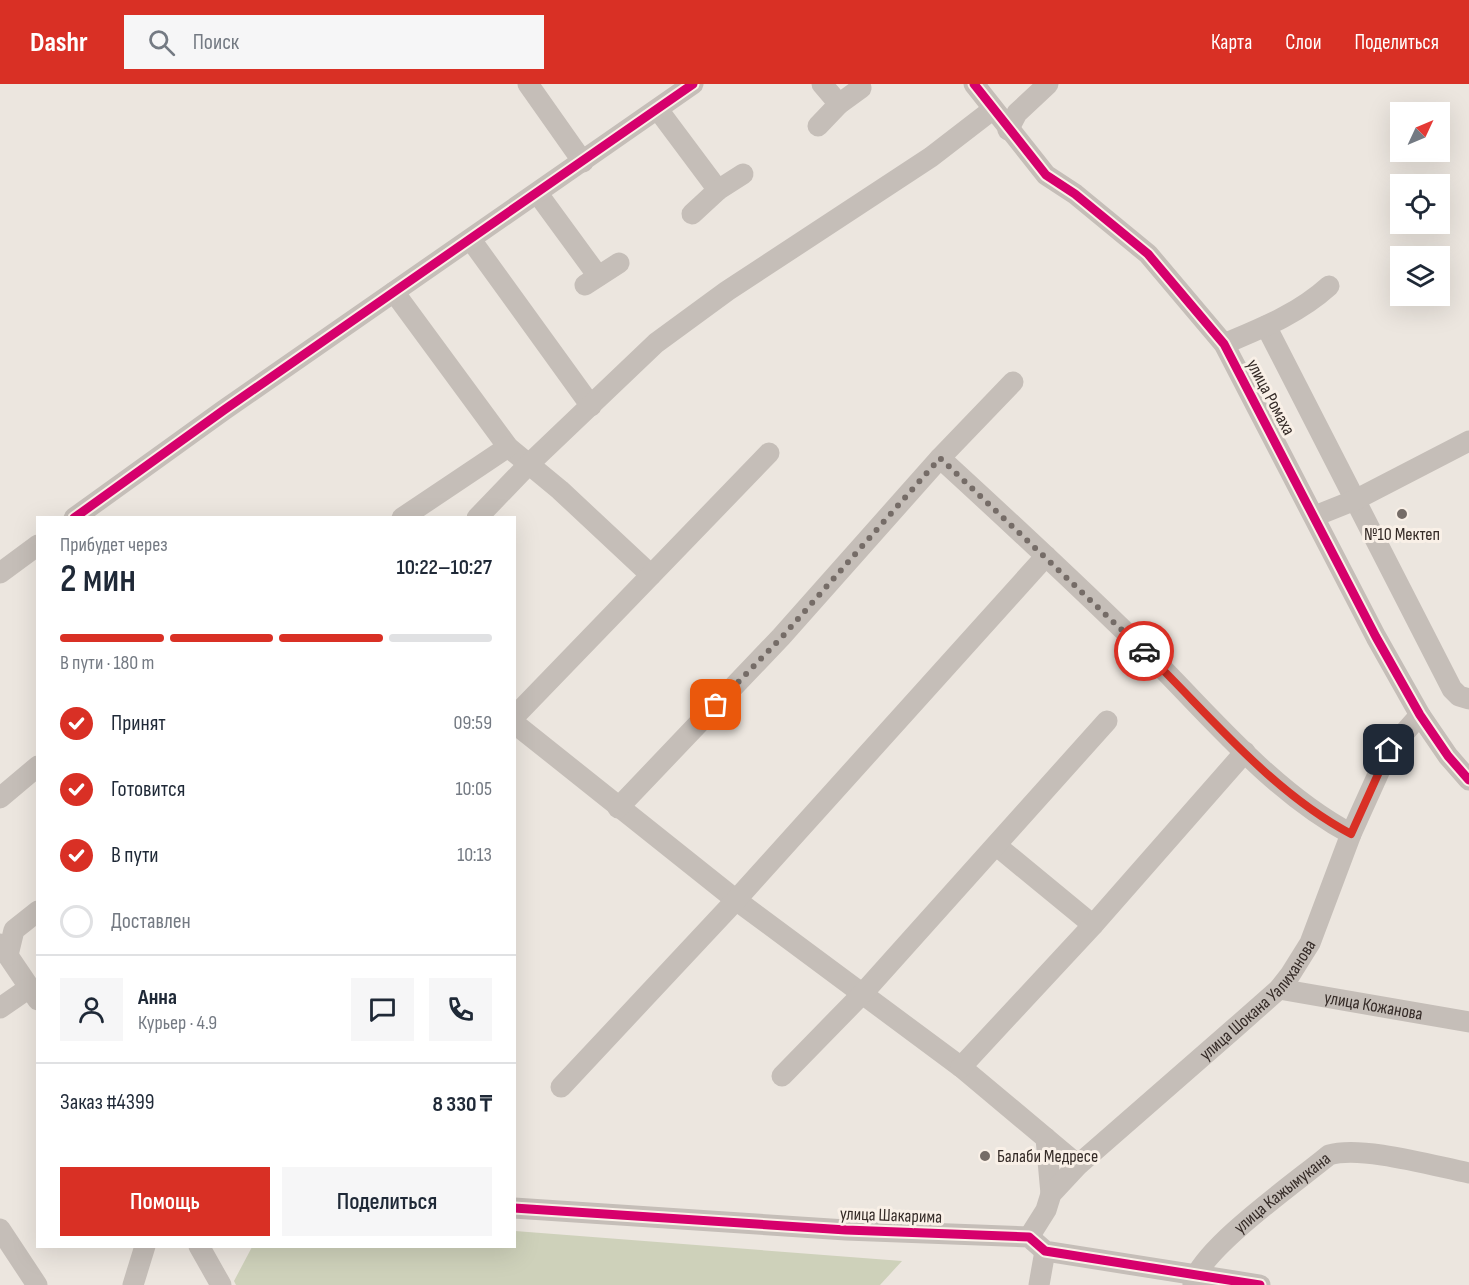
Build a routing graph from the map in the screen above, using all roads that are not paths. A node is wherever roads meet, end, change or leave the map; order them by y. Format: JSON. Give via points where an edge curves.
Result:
{"nodes":[{"id":1,"x":528,"y":84,"type":"edge"},
{"id":2,"x":693,"y":84,"type":"edge"},
{"id":3,"x":822,"y":84,"type":"edge"},
{"id":4,"x":974,"y":84,"type":"edge"},
{"id":5,"x":1048,"y":84,"type":"edge"},
{"id":6,"x":861,"y":88,"type":"dead end"},
{"id":7,"x":839,"y":104,"type":"junction"},
{"id":8,"x":992,"y":110,"type":"junction"},
{"id":9,"x":659,"y":111,"type":"junction"},
{"id":10,"x":818,"y":126,"type":"dead end"},
{"id":11,"x":1008,"y":130,"type":"junction"},
{"id":12,"x":582,"y":162,"type":"junction"},
{"id":13,"x":743,"y":174,"type":"dead end"},
{"id":14,"x":718,"y":190,"type":"junction"},
{"id":15,"x":538,"y":194,"type":"junction"},
{"id":16,"x":692,"y":214,"type":"dead end"},
{"id":17,"x":471,"y":240,"type":"junction"},
{"id":18,"x":619,"y":262,"type":"dead end"},
{"id":19,"x":1329,"y":286,"type":"dead end"},
{"id":20,"x":394,"y":292,"type":"junction"},
{"id":21,"x":1266,"y":326,"type":"junction"},
{"id":22,"x":1224,"y":344,"type":"junction"},
{"id":23,"x":1013,"y":382,"type":"dead end"},
{"id":24,"x":591,"y":406,"type":"junction"},
{"id":25,"x":1469,"y":441,"type":"edge"},
{"id":26,"x":508,"y":447,"type":"junction"},
{"id":27,"x":769,"y":453,"type":"dead end"},
{"id":28,"x":940,"y":458,"type":"junction"},
{"id":29,"x":528,"y":465,"type":"junction"},
{"id":30,"x":1355,"y":501,"type":"junction"},
{"id":31,"x":77,"y":516,"type":"edge"},
{"id":32,"x":405,"y":516,"type":"edge"},
{"id":33,"x":479,"y":516,"type":"edge"},
{"id":34,"x":1315,"y":516,"type":"junction"},
{"id":35,"x":36,"y":546,"type":"edge"},
{"id":36,"x":1046,"y":556,"type":"junction"},
{"id":37,"x":0,"y":573,"type":"edge"},
{"id":38,"x":651,"y":574,"type":"junction"},
{"id":39,"x":1469,"y":699,"type":"edge"},
{"id":40,"x":516,"y":715,"type":"edge"},
{"id":41,"x":1420,"y":715,"type":"junction"},
{"id":42,"x":1107,"y":720,"type":"dead end"},
{"id":43,"x":516,"y":725,"type":"edge"},
{"id":44,"x":1245,"y":752,"type":"junction"},
{"id":45,"x":36,"y":768,"type":"edge"},
{"id":46,"x":1469,"y":780,"type":"edge"},
{"id":47,"x":0,"y":798,"type":"edge"},
{"id":48,"x":618,"y":808,"type":"junction"},
{"id":49,"x":1351,"y":834,"type":"junction"},
{"id":50,"x":997,"y":846,"type":"junction"},
{"id":51,"x":736,"y":900,"type":"junction"},
{"id":52,"x":36,"y":913,"type":"edge"},
{"id":53,"x":1093,"y":925,"type":"junction"},
{"id":54,"x":4,"y":950,"type":"edge"},
{"id":55,"x":1279,"y":989,"type":"junction"},
{"id":56,"x":864,"y":992,"type":"junction"},
{"id":57,"x":33,"y":994,"type":"edge"},
{"id":58,"x":0,"y":1008,"type":"edge"},
{"id":59,"x":1469,"y":1022,"type":"edge"},
{"id":60,"x":961,"y":1067,"type":"junction"},
{"id":61,"x":782,"y":1076,"type":"dead end"},
{"id":62,"x":561,"y":1087,"type":"dead end"},
{"id":63,"x":1046,"y":1138,"type":"junction"},
{"id":64,"x":1078,"y":1165,"type":"junction"},
{"id":65,"x":1469,"y":1173,"type":"edge"},
{"id":66,"x":1051,"y":1194,"type":"junction"},
{"id":67,"x":516,"y":1208,"type":"edge"},
{"id":68,"x":0,"y":1229,"type":"edge"},
{"id":69,"x":1029,"y":1237,"type":"junction"},
{"id":70,"x":144,"y":1248,"type":"edge"},
{"id":71,"x":201,"y":1248,"type":"edge"},
{"id":72,"x":1045,"y":1251,"type":"junction"},
{"id":73,"x":1194,"y":1279,"type":"edge"},
{"id":74,"x":37,"y":1285,"type":"edge"},
{"id":75,"x":134,"y":1285,"type":"edge"},
{"id":76,"x":221,"y":1285,"type":"edge"},
{"id":77,"x":1039,"y":1285,"type":"edge"},
{"id":78,"x":1260,"y":1285,"type":"edge"}],
"edges":[{"from":1,"to":12,"type":"street"},
{"from":2,"to":9,"type":"street"},
{"from":3,"to":7,"type":"street"},
{"from":4,"to":8,"type":"street","name":"улица Ромаха"},
{"from":5,"to":11,"type":"street","via":[[1017,113]]},
{"from":6,"to":7,"type":"street"},
{"from":7,"to":10,"type":"street"},
{"from":8,"to":11,"type":"street","name":"улица Ромаха"},
{"from":8,"to":24,"type":"street","via":[[931,157],[692,315],[656,343]]},
{"from":9,"to":12,"type":"street"},
{"from":9,"to":14,"type":"street"},
{"from":11,"to":22,"type":"street","name":"улица Ромаха","via":[[1046,175],[1148,254]]},
{"from":12,"to":15,"type":"street"},
{"from":13,"to":14,"type":"street"},
{"from":14,"to":16,"type":"street"},
{"from":15,"to":17,"type":"street"},
{"from":15,"to":18,"type":"street","via":[[592,281]]},
{"from":17,"to":20,"type":"street"},
{"from":17,"to":24,"type":"street"},
{"from":19,"to":21,"type":"street","via":[[1309,304]]},
{"from":20,"to":26,"type":"street"},
{"from":20,"to":31,"type":"street"},
{"from":21,"to":22,"type":"street"},
{"from":21,"to":30,"type":"street"},
{"from":22,"to":34,"type":"street","name":"улица Ромаха"},
{"from":23,"to":28,"type":"street"},
{"from":24,"to":29,"type":"street"},
{"from":25,"to":30,"type":"street"},
{"from":26,"to":29,"type":"street"},
{"from":26,"to":32,"type":"street"},
{"from":27,"to":38,"type":"street"},
{"from":28,"to":36,"type":"street"},
{"from":28,"to":48,"type":"street","via":[[782,637]]},
{"from":29,"to":33,"type":"street"},
{"from":29,"to":38,"type":"street","via":[[544,475]]},
{"from":30,"to":34,"type":"street"},
{"from":30,"to":39,"type":"street","via":[[1452,690]]},
{"from":34,"to":41,"type":"street","name":"улица Ромаха"},
{"from":35,"to":37,"type":"street"},
{"from":36,"to":44,"type":"street"},
{"from":36,"to":51,"type":"street"},
{"from":38,"to":40,"type":"street"},
{"from":41,"to":46,"type":"street","name":"улица Ромаха"},
{"from":41,"to":49,"type":"street","name":"улица Шокана Уалиханова","via":[[1389,750]]},
{"from":42,"to":50,"type":"street"},
{"from":43,"to":48,"type":"street"},
{"from":44,"to":49,"type":"street","via":[[1297,798]]},
{"from":44,"to":53,"type":"street"},
{"from":45,"to":47,"type":"street"},
{"from":48,"to":51,"type":"street"},
{"from":49,"to":55,"type":"street","name":"улица Шокана Уалиханова","via":[[1310,943]]},
{"from":50,"to":53,"type":"street"},
{"from":50,"to":56,"type":"street"},
{"from":51,"to":56,"type":"street"},
{"from":51,"to":62,"type":"street"},
{"from":52,"to":54,"type":"street","via":[[14,930]]},
{"from":53,"to":60,"type":"street"},
{"from":54,"to":57,"type":"street"},
{"from":55,"to":59,"type":"street","name":"улица Кожанова"},
{"from":55,"to":64,"type":"street","name":"улица Шокана Уалиханова"},
{"from":56,"to":60,"type":"street"},
{"from":56,"to":61,"type":"street"},
{"from":57,"to":58,"type":"street"},
{"from":60,"to":63,"type":"street"},
{"from":63,"to":64,"type":"street"},
{"from":63,"to":66,"type":"street"},
{"from":64,"to":66,"type":"street","name":"улица Шокана Уалиханова"},
{"from":65,"to":73,"type":"street","name":"улица Кажымукана","via":[[1366,1153],[1345,1151],[1329,1155],[1211,1252]]},
{"from":66,"to":69,"type":"street","name":"улица Шокана Уалиханова"},
{"from":67,"to":69,"type":"street","name":"улица Шакарима","via":[[846,1230]]},
{"from":68,"to":74,"type":"street"},
{"from":69,"to":72,"type":"street"},
{"from":70,"to":75,"type":"street"},
{"from":71,"to":76,"type":"street"},
{"from":72,"to":73,"type":"street"},
{"from":72,"to":77,"type":"street"},
{"from":73,"to":78,"type":"street"}]}
